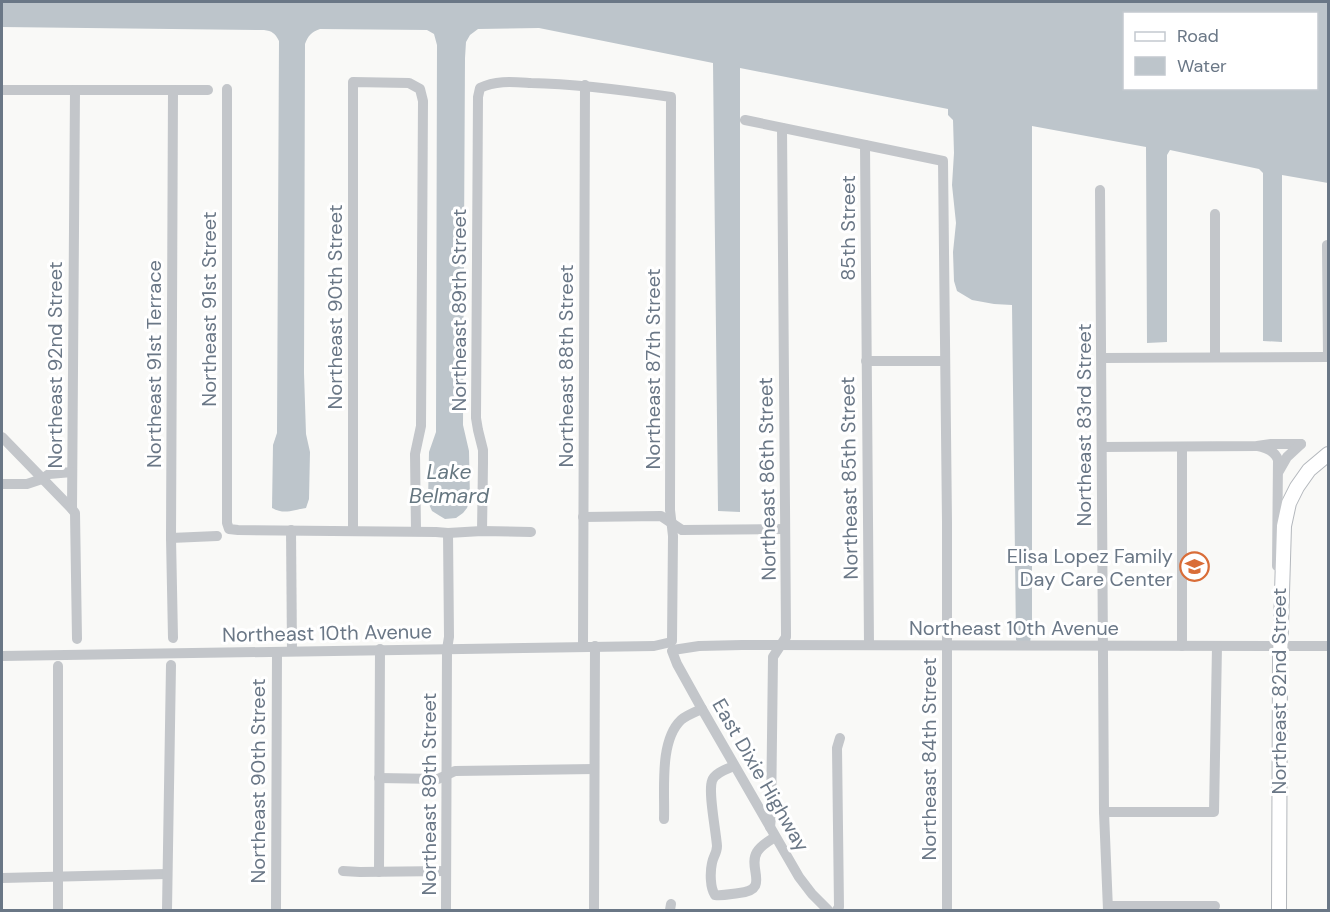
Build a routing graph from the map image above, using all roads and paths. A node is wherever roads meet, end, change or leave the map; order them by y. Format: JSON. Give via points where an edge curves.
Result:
{"nodes":[{"id":1,"x":354,"y":82,"type":"joint"},
{"id":2,"x":585,"y":85,"type":"junction"},
{"id":3,"x":227,"y":89,"type":"dead end"},
{"id":4,"x":2,"y":90,"type":"edge"},
{"id":5,"x":75,"y":90,"type":"junction"},
{"id":6,"x":173,"y":90,"type":"junction"},
{"id":7,"x":208,"y":90,"type":"dead end"},
{"id":8,"x":745,"y":120,"type":"dead end"},
{"id":9,"x":782,"y":128,"type":"junction"},
{"id":10,"x":866,"y":145,"type":"junction"},
{"id":11,"x":1100,"y":190,"type":"dead end"},
{"id":12,"x":1215,"y":214,"type":"dead end"},
{"id":13,"x":1327,"y":245,"type":"edge"},
{"id":14,"x":866,"y":310,"type":"joint"},
{"id":15,"x":1215,"y":357,"type":"junction"},
{"id":16,"x":1328,"y":357,"type":"edge"},
{"id":17,"x":1102,"y":358,"type":"junction"},
{"id":18,"x":866,"y":361,"type":"junction"},
{"id":19,"x":945,"y":361,"type":"junction"},
{"id":20,"x":2,"y":437,"type":"edge"},
{"id":21,"x":1257,"y":446,"type":"junction"},
{"id":22,"x":1102,"y":447,"type":"junction"},
{"id":23,"x":1182,"y":447,"type":"junction"},
{"id":24,"x":1329,"y":454,"type":"edge"},
{"id":25,"x":72,"y":472,"type":"junction"},
{"id":26,"x":1278,"y":472,"type":"junction"},
{"id":27,"x":42,"y":479,"type":"junction"},
{"id":28,"x":2,"y":484,"type":"edge"},
{"id":29,"x":72,"y":509,"type":"junction"},
{"id":30,"x":583,"y":517,"type":"junction"},
{"id":31,"x":672,"y":524,"type":"junction"},
{"id":32,"x":785,"y":529,"type":"junction"},
{"id":33,"x":291,"y":530,"type":"junction"},
{"id":34,"x":352,"y":531,"type":"junction"},
{"id":35,"x":416,"y":531,"type":"junction"},
{"id":36,"x":482,"y":531,"type":"junction"},
{"id":37,"x":531,"y":532,"type":"dead end"},
{"id":38,"x":448,"y":534,"type":"junction"},
{"id":39,"x":217,"y":536,"type":"dead end"},
{"id":40,"x":171,"y":538,"type":"junction"},
{"id":41,"x":1282,"y":592,"type":"junction"},
{"id":42,"x":173,"y":638,"type":"dead end"},
{"id":43,"x":77,"y":639,"type":"dead end"},
{"id":44,"x":869,"y":645,"type":"junction"},
{"id":45,"x":583,"y":646,"type":"junction"},
{"id":46,"x":595,"y":646,"type":"junction"},
{"id":47,"x":671,"y":646,"type":"junction"},
{"id":48,"x":780,"y":646,"type":"junction"},
{"id":49,"x":947,"y":646,"type":"junction"},
{"id":50,"x":1103,"y":646,"type":"junction"},
{"id":51,"x":1182,"y":646,"type":"junction"},
{"id":52,"x":1217,"y":646,"type":"junction"},
{"id":53,"x":1281,"y":646,"type":"junction"},
{"id":54,"x":1329,"y":646,"type":"edge"},
{"id":55,"x":380,"y":649,"type":"junction"},
{"id":56,"x":447,"y":649,"type":"junction"},
{"id":57,"x":292,"y":651,"type":"junction"},
{"id":58,"x":277,"y":652,"type":"junction"},
{"id":59,"x":2,"y":656,"type":"edge"},
{"id":60,"x":171,"y":665,"type":"dead end"},
{"id":61,"x":58,"y":666,"type":"dead end"},
{"id":62,"x":702,"y":709,"type":"junction"},
{"id":63,"x":840,"y":738,"type":"dead end"},
{"id":64,"x":734,"y":766,"type":"junction"},
{"id":65,"x":594,"y":769,"type":"junction"},
{"id":66,"x":447,"y":776,"type":"junction"},
{"id":67,"x":379,"y":778,"type":"junction"},
{"id":68,"x":1104,"y":812,"type":"junction"},
{"id":69,"x":664,"y":819,"type":"dead end"},
{"id":70,"x":773,"y":832,"type":"junction"},
{"id":71,"x":343,"y":871,"type":"dead end"},
{"id":72,"x":446,"y":871,"type":"junction"},
{"id":73,"x":380,"y":872,"type":"junction"},
{"id":74,"x":166,"y":874,"type":"junction"},
{"id":75,"x":58,"y":877,"type":"junction"},
{"id":76,"x":2,"y":878,"type":"edge"},
{"id":77,"x":1215,"y":906,"type":"dead end"},
{"id":78,"x":1108,"y":908,"type":"edge"},
{"id":79,"x":58,"y":910,"type":"edge"},
{"id":80,"x":166,"y":910,"type":"edge"},
{"id":81,"x":276,"y":910,"type":"edge"},
{"id":82,"x":446,"y":910,"type":"edge"},
{"id":83,"x":594,"y":910,"type":"edge"},
{"id":84,"x":828,"y":910,"type":"edge"},
{"id":85,"x":837,"y":910,"type":"edge"},
{"id":86,"x":947,"y":910,"type":"edge"},
{"id":87,"x":1279,"y":910,"type":"edge"}],
"edges":[{"from":1,"to":34,"type":"street","name":"Northeast 90th Street"},
{"from":1,"to":35,"type":"street","name":"Northeast 89th Street","via":[[409,83],[420,89],[423,101],[421,426],[415,453]]},
{"from":2,"to":30,"type":"street","name":"Northeast 88th Street"},
{"from":2,"to":31,"type":"street","name":"Northeast 87th Street","via":[[671,97]]},
{"from":2,"to":36,"type":"street","name":"Northeast 89th Street","via":[[505,82],[480,88],[476,418],[483,450]]},
{"from":3,"to":33,"type":"street","name":"Northeast 91st Street","via":[[227,523],[229,529],[238,530]]},
{"from":4,"to":5,"type":"street"},
{"from":5,"to":6,"type":"street"},
{"from":5,"to":25,"type":"street","name":"Northeast 92nd Street"},
{"from":6,"to":7,"type":"street"},
{"from":6,"to":40,"type":"street","name":"Northeast 91st Terrace"},
{"from":8,"to":9,"type":"street"},
{"from":9,"to":10,"type":"street"},
{"from":9,"to":32,"type":"street","name":"Northeast 86th Street"},
{"from":10,"to":14,"type":"street","name":"85th Street"},
{"from":10,"to":19,"type":"street","via":[[942,160]]},
{"from":11,"to":17,"type":"street","name":"Northeast 83rd Street"},
{"from":12,"to":15,"type":"street"},
{"from":13,"to":16,"type":"street"},
{"from":14,"to":18,"type":"street","name":"Northeast 85th Street"},
{"from":15,"to":16,"type":"street"},
{"from":15,"to":17,"type":"street"},
{"from":17,"to":22,"type":"street","name":"Northeast 83rd Street"},
{"from":18,"to":19,"type":"street"},
{"from":18,"to":44,"type":"street","name":"Northeast 85th Street"},
{"from":19,"to":49,"type":"street","name":"Northeast 84th Street"},
{"from":20,"to":27,"type":"street"},
{"from":21,"to":23,"type":"street"},
{"from":21,"to":26,"type":"street","name":"Northeast 82nd Street","via":[[1275,455]]},
{"from":21,"to":26,"type":"street","via":[[1301,444]]},
{"from":22,"to":23,"type":"street"},
{"from":22,"to":50,"type":"street","name":"Northeast 83rd Street"},
{"from":23,"to":51,"type":"street"},
{"from":24,"to":41,"type":"main road","via":[[1309,470],[1289,503],[1283,533]]},
{"from":25,"to":27,"type":"street","via":[[50,474]]},
{"from":25,"to":29,"type":"street","name":"Northeast 92nd Street"},
{"from":26,"to":41,"type":"street","name":"Northeast 82nd Street","via":[[1277,572]]},
{"from":27,"to":28,"type":"street","via":[[27,484]]},
{"from":27,"to":29,"type":"street"},
{"from":29,"to":43,"type":"street","name":"Northeast 92nd Street"},
{"from":30,"to":31,"type":"street","via":[[661,516]]},
{"from":30,"to":45,"type":"street","name":"Northeast 88th Street"},
{"from":31,"to":32,"type":"street","via":[[682,530]]},
{"from":31,"to":47,"type":"street","name":"Northeast 87th Street"},
{"from":32,"to":48,"type":"street","name":"Northeast 86th Street","via":[[786,637]]},
{"from":33,"to":34,"type":"street"},
{"from":33,"to":57,"type":"street"},
{"from":34,"to":35,"type":"street"},
{"from":35,"to":38,"type":"street"},
{"from":36,"to":37,"type":"street"},
{"from":36,"to":38,"type":"street"},
{"from":38,"to":56,"type":"street","name":"Northeast 89th Street"},
{"from":39,"to":40,"type":"street"},
{"from":40,"to":42,"type":"street","name":"Northeast 91st Terrace"},
{"from":41,"to":53,"type":"main road","name":"Northeast 82nd Street"},
{"from":44,"to":48,"type":"street","name":"Northeast 10th Avenue"},
{"from":44,"to":49,"type":"street","name":"Northeast 10th Avenue"},
{"from":45,"to":46,"type":"street","name":"Northeast 10th Avenue"},
{"from":45,"to":56,"type":"street","name":"Northeast 10th Avenue"},
{"from":46,"to":47,"type":"street","name":"Northeast 10th Avenue"},
{"from":46,"to":65,"type":"street"},
{"from":47,"to":48,"type":"street","name":"Northeast 10th Avenue"},
{"from":47,"to":62,"type":"street","name":"East Dixie Highway"},
{"from":48,"to":70,"type":"street","name":"Northeast 86th Street","via":[[773,657]]},
{"from":49,"to":50,"type":"street","name":"Northeast 10th Avenue"},
{"from":49,"to":86,"type":"street","name":"Northeast 84th Street"},
{"from":50,"to":51,"type":"street","name":"Northeast 10th Avenue"},
{"from":50,"to":68,"type":"street","name":"Northeast 83rd Street"},
{"from":51,"to":52,"type":"street","name":"Northeast 10th Avenue"},
{"from":52,"to":53,"type":"street","name":"Northeast 10th Avenue"},
{"from":52,"to":68,"type":"street","via":[[1214,812]]},
{"from":53,"to":54,"type":"street","name":"Northeast 10th Avenue"},
{"from":53,"to":87,"type":"main road","name":"Northeast 82nd Street"},
{"from":55,"to":56,"type":"street","name":"Northeast 10th Avenue"},
{"from":55,"to":57,"type":"street","name":"Northeast 10th Avenue"},
{"from":55,"to":67,"type":"street"},
{"from":56,"to":66,"type":"street","name":"Northeast 89th Street"},
{"from":57,"to":58,"type":"street","name":"Northeast 10th Avenue"},
{"from":58,"to":59,"type":"street","name":"Northeast 10th Avenue"},
{"from":58,"to":81,"type":"street","name":"Northeast 90th Street"},
{"from":60,"to":74,"type":"street"},
{"from":61,"to":75,"type":"street"},
{"from":62,"to":64,"type":"street","name":"East Dixie Highway"},
{"from":62,"to":69,"type":"street","via":[[683,718],[669,738]]},
{"from":63,"to":85,"type":"street"},
{"from":64,"to":70,"type":"street","name":"East Dixie Highway"},
{"from":64,"to":70,"type":"street","via":[[718,774],[711,783],[717,849],[711,890],[715,895],[751,891],[755,885],[755,857]]},
{"from":65,"to":66,"type":"street","via":[[455,771]]},
{"from":65,"to":83,"type":"street"},
{"from":66,"to":67,"type":"street"},
{"from":66,"to":72,"type":"street","name":"Northeast 89th Street"},
{"from":67,"to":73,"type":"street"},
{"from":68,"to":78,"type":"street","name":"Northeast 83rd Street"},
{"from":70,"to":84,"type":"street","name":"East Dixie Highway","via":[[799,878]]},
{"from":71,"to":73,"type":"street"},
{"from":72,"to":73,"type":"street"},
{"from":72,"to":82,"type":"street","name":"Northeast 89th Street"},
{"from":74,"to":75,"type":"street"},
{"from":74,"to":80,"type":"street"},
{"from":75,"to":76,"type":"street"},
{"from":75,"to":79,"type":"street"},
{"from":77,"to":78,"type":"street"}]}
